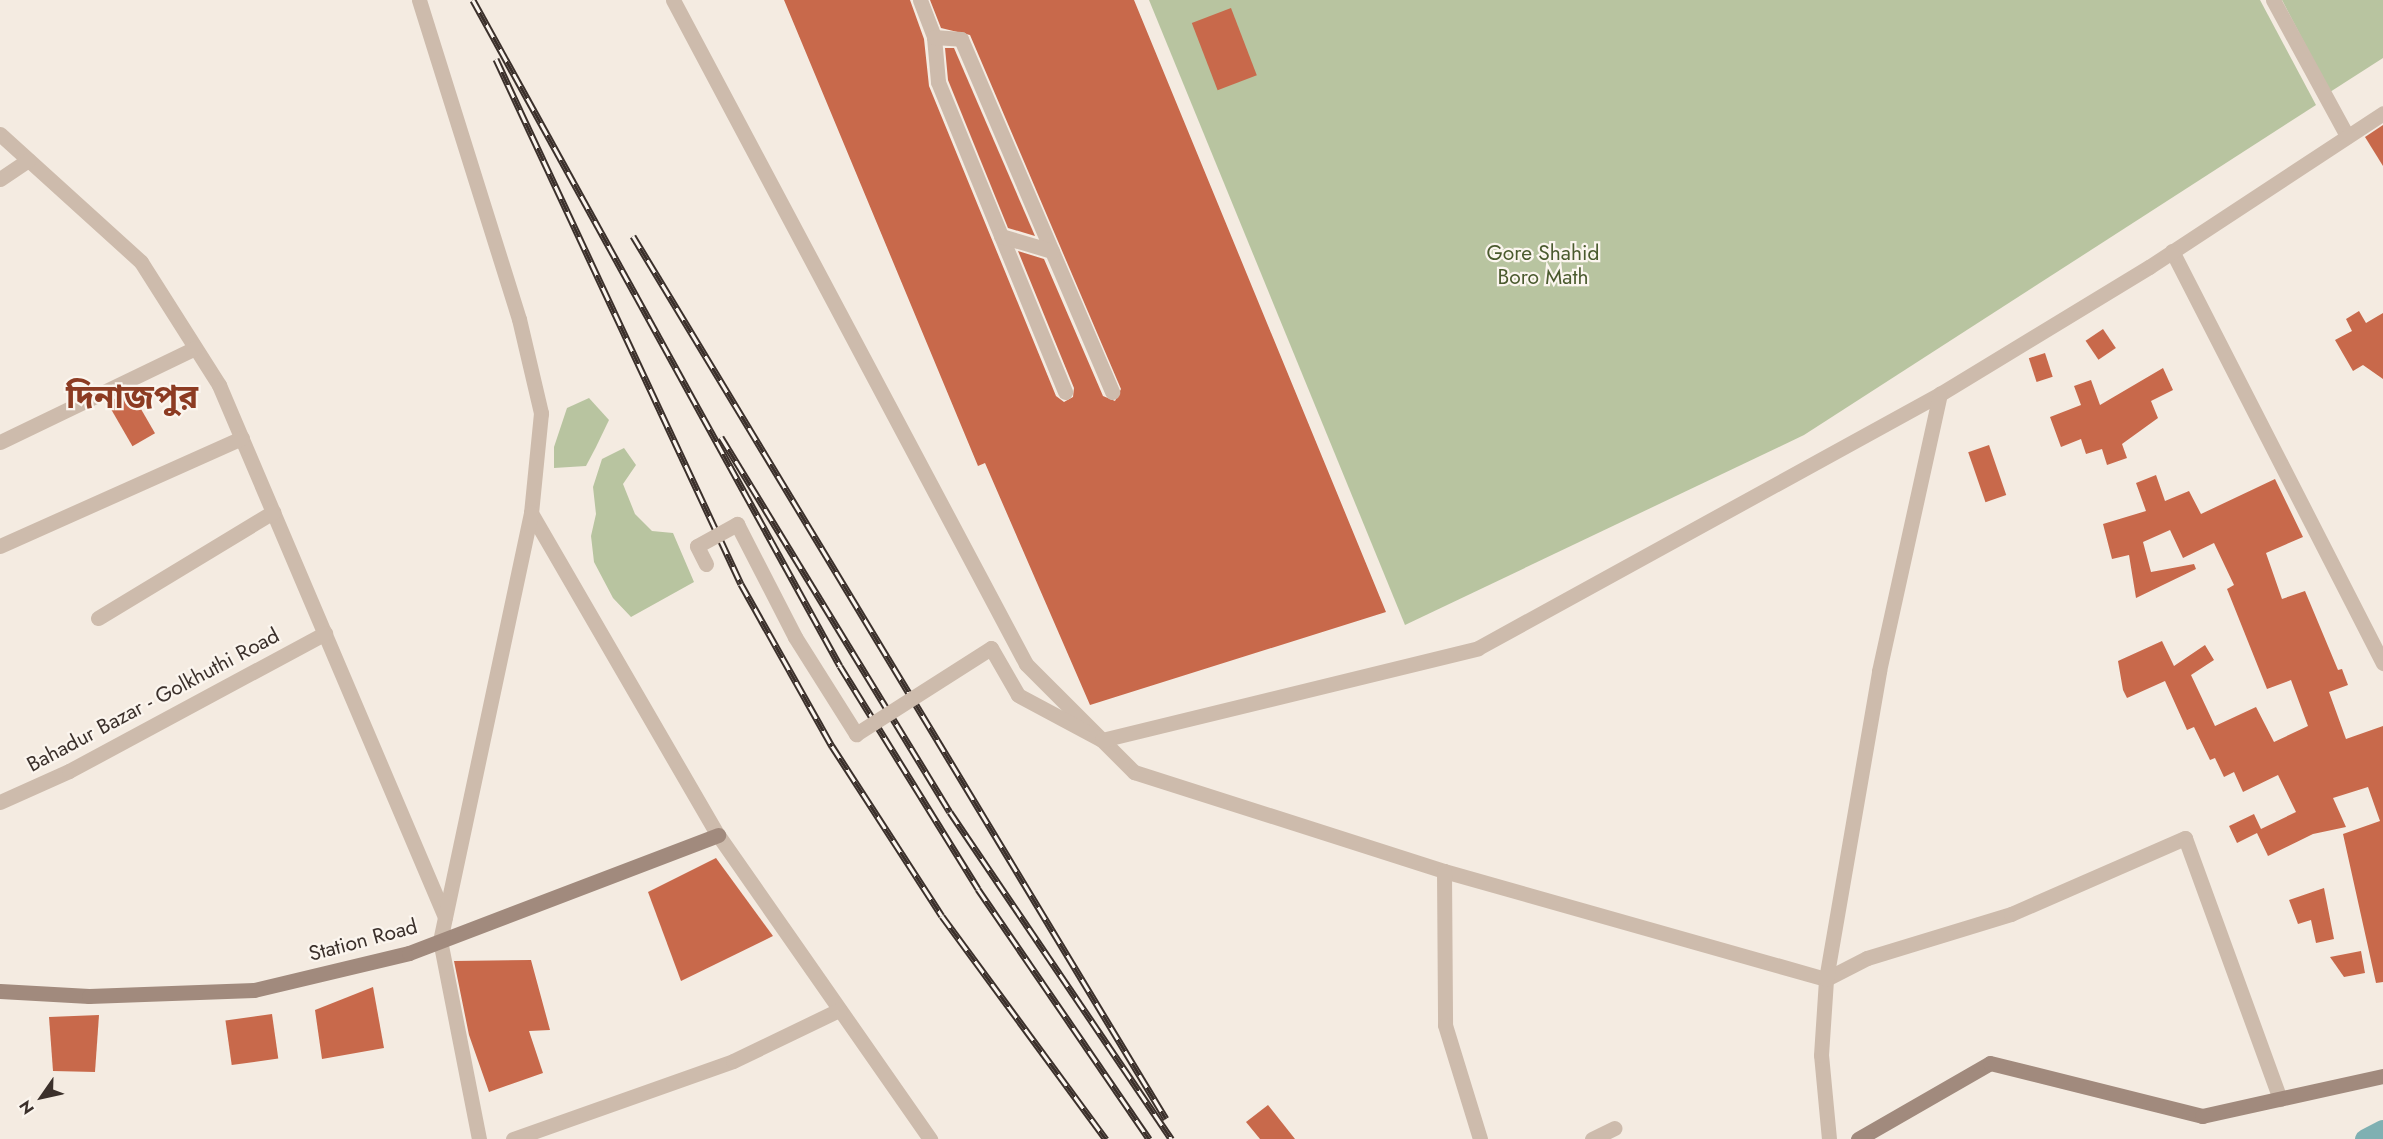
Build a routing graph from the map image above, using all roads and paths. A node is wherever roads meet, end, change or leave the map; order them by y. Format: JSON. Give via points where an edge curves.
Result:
{"nodes":[{"id":1,"x":419,"y":0,"type":"edge"},
{"id":2,"x":673,"y":0,"type":"edge"},
{"id":3,"x":920,"y":0,"type":"edge"},
{"id":4,"x":2273,"y":0,"type":"edge"},
{"id":5,"x":934,"y":38,"type":"junction"},
{"id":6,"x":2383,"y":113,"type":"edge"},
{"id":7,"x":0,"y":134,"type":"edge"},
{"id":8,"x":2347,"y":136,"type":"junction"},
{"id":9,"x":28,"y":160,"type":"junction"},
{"id":10,"x":0,"y":179,"type":"edge"},
{"id":11,"x":1001,"y":236,"type":"junction"},
{"id":12,"x":1052,"y":251,"type":"junction"},
{"id":13,"x":2172,"y":251,"type":"junction"},
{"id":14,"x":195,"y":348,"type":"junction"},
{"id":15,"x":1065,"y":392,"type":"dead end"},
{"id":16,"x":1112,"y":392,"type":"dead end"},
{"id":17,"x":1940,"y":394,"type":"junction"},
{"id":18,"x":242,"y":438,"type":"junction"},
{"id":19,"x":0,"y":442,"type":"edge"},
{"id":20,"x":273,"y":512,"type":"junction"},
{"id":21,"x":531,"y":513,"type":"junction"},
{"id":22,"x":0,"y":546,"type":"edge"},
{"id":23,"x":706,"y":564,"type":"dead end"},
{"id":24,"x":98,"y":618,"type":"dead end"},
{"id":25,"x":325,"y":633,"type":"junction"},
{"id":26,"x":2383,"y":663,"type":"edge"},
{"id":27,"x":1102,"y":740,"type":"junction"},
{"id":28,"x":0,"y":802,"type":"edge"},
{"id":29,"x":718,"y":836,"type":"junction"},
{"id":30,"x":1444,"y":871,"type":"junction"},
{"id":31,"x":445,"y":917,"type":"junction"},
{"id":32,"x":440,"y":941,"type":"junction"},
{"id":33,"x":1826,"y":979,"type":"junction"},
{"id":34,"x":0,"y":991,"type":"edge"},
{"id":35,"x":839,"y":1010,"type":"junction"},
{"id":36,"x":2383,"y":1076,"type":"edge"},
{"id":37,"x":2280,"y":1099,"type":"junction"},
{"id":38,"x":1615,"y":1128,"type":"dead end"},
{"id":39,"x":479,"y":1139,"type":"edge"},
{"id":40,"x":513,"y":1139,"type":"edge"},
{"id":41,"x":930,"y":1139,"type":"edge"},
{"id":42,"x":1480,"y":1139,"type":"edge"},
{"id":43,"x":1592,"y":1139,"type":"edge"},
{"id":44,"x":1829,"y":1139,"type":"edge"},
{"id":45,"x":1858,"y":1139,"type":"edge"}],
"edges":[{"from":1,"to":21,"type":"street","via":[[519,319],[541,413]]},
{"from":2,"to":27,"type":"street","via":[[1026,664]]},
{"from":3,"to":5,"type":"street"},
{"from":4,"to":8,"type":"street"},
{"from":5,"to":11,"type":"street","via":[[938,82]]},
{"from":5,"to":12,"type":"street","via":[[961,39]]},
{"from":6,"to":8,"type":"street"},
{"from":7,"to":9,"type":"street"},
{"from":8,"to":13,"type":"street"},
{"from":9,"to":10,"type":"street"},
{"from":9,"to":14,"type":"street","via":[[141,262]]},
{"from":11,"to":12,"type":"street"},
{"from":11,"to":15,"type":"street"},
{"from":12,"to":16,"type":"street"},
{"from":13,"to":17,"type":"street"},
{"from":13,"to":26,"type":"street"},
{"from":14,"to":18,"type":"street","via":[[219,385]]},
{"from":14,"to":19,"type":"street"},
{"from":17,"to":27,"type":"street","via":[[1478,648]]},
{"from":17,"to":33,"type":"street","via":[[1880,671]]},
{"from":18,"to":20,"type":"street"},
{"from":18,"to":22,"type":"street"},
{"from":20,"to":24,"type":"street"},
{"from":20,"to":25,"type":"street"},
{"from":21,"to":29,"type":"street"},
{"from":21,"to":31,"type":"street"},
{"from":23,"to":27,"type":"street","bridge":true,"via":[[697,546],[737,524],[795,637],[856,734],[991,648],[1018,694]]},
{"from":25,"to":28,"type":"street","name":"Bahadur Bazar - Golkhuthi Road","via":[[69,771]]},
{"from":25,"to":31,"type":"street"},
{"from":27,"to":30,"type":"street","via":[[1134,772]]},
{"from":29,"to":32,"type":"street","name":"Station Road"},
{"from":29,"to":35,"type":"street"},
{"from":30,"to":33,"type":"street"},
{"from":30,"to":42,"type":"street","via":[[1445,1025]]},
{"from":31,"to":32,"type":"street"},
{"from":32,"to":34,"type":"street","name":"Station Road","via":[[254,990],[89,996]]},
{"from":32,"to":39,"type":"street"},
{"from":33,"to":37,"type":"street","via":[[1867,958],[2011,914],[2185,838]]},
{"from":33,"to":44,"type":"street","via":[[1821,1055]]},
{"from":35,"to":40,"type":"street","via":[[734,1061]]},
{"from":35,"to":41,"type":"street"},
{"from":36,"to":37,"type":"street"},
{"from":37,"to":45,"type":"street","via":[[2202,1116],[1990,1063]]},
{"from":38,"to":43,"type":"street"}]}
